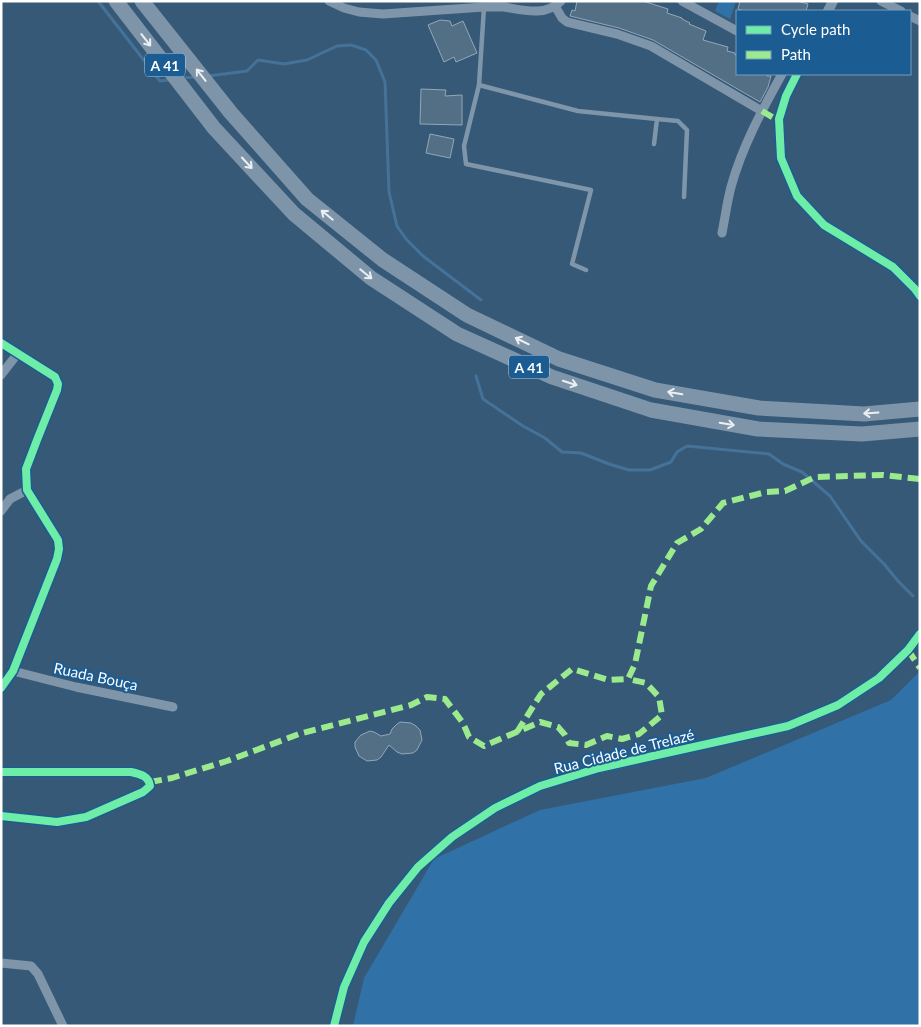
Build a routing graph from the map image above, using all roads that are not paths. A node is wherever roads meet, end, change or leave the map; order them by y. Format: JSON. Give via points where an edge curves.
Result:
{"nodes":[{"id":1,"x":116,"y":1,"type":"edge"},
{"id":2,"x":142,"y":1,"type":"edge"},
{"id":3,"x":329,"y":1,"type":"edge"},
{"id":4,"x":682,"y":1,"type":"edge"},
{"id":5,"x":881,"y":1,"type":"edge"},
{"id":6,"x":558,"y":4,"type":"edge"},
{"id":7,"x":484,"y":7,"type":"junction"},
{"id":8,"x":899,"y":10,"type":"edge"},
{"id":9,"x":736,"y":30,"type":"edge"},
{"id":10,"x":781,"y":75,"type":"edge"},
{"id":11,"x":796,"y":75,"type":"edge"},
{"id":12,"x":479,"y":85,"type":"junction"},
{"id":13,"x":762,"y":111,"type":"junction"},
{"id":14,"x":657,"y":119,"type":"junction"},
{"id":15,"x":654,"y":144,"type":"dead end"},
{"id":16,"x":684,"y":196,"type":"dead end"},
{"id":17,"x":722,"y":233,"type":"dead end"},
{"id":18,"x":586,"y":270,"type":"dead end"},
{"id":19,"x":920,"y":296,"type":"edge"},
{"id":20,"x":1,"y":343,"type":"edge"},
{"id":21,"x":18,"y":354,"type":"junction"},
{"id":22,"x":1,"y":375,"type":"edge"},
{"id":23,"x":920,"y":410,"type":"edge"},
{"id":24,"x":920,"y":429,"type":"edge"},
{"id":25,"x":26,"y":490,"type":"junction"},
{"id":26,"x":1,"y":512,"type":"edge"},
{"id":27,"x":920,"y":634,"type":"edge"},
{"id":28,"x":13,"y":671,"type":"junction"},
{"id":29,"x":1,"y":688,"type":"edge"},
{"id":30,"x":173,"y":707,"type":"dead end"},
{"id":31,"x":1,"y":772,"type":"edge"},
{"id":32,"x":1,"y":816,"type":"edge"},
{"id":33,"x":1,"y":963,"type":"edge"},
{"id":34,"x":63,"y":1026,"type":"edge"},
{"id":35,"x":334,"y":1026,"type":"edge"}],
"edges":[{"from":1,"to":24,"type":"highway","number":"A 41","one_way":true,"via":[[214,128],[294,214],[371,278],[457,334],[552,377],[651,410],[758,429],[862,434]]},
{"from":23,"to":2,"type":"highway","number":"A 41","one_way":true,"via":[[864,414],[759,408],[655,390],[559,359],[467,315],[383,260],[307,199],[231,114]]},
{"from":3,"to":7,"type":"street","via":[[359,12],[383,14]]},
{"from":4,"to":9,"type":"street"},
{"from":5,"to":8,"type":"street"},
{"from":6,"to":7,"type":"street","via":[[534,11]]},
{"from":6,"to":13,"type":"street","via":[[562,18],[567,22],[651,46]]},
{"from":7,"to":12,"type":"lane"},
{"from":10,"to":13,"type":"street"},
{"from":11,"to":19,"type":"street","via":[[786,96],[780,121],[781,158],[797,196],[824,225],[893,267]]},
{"from":12,"to":14,"type":"lane","via":[[578,111]]},
{"from":12,"to":18,"type":"lane","via":[[464,146],[466,164],[592,190],[572,264]]},
{"from":13,"to":17,"type":"street","via":[[739,163]]},
{"from":14,"to":15,"type":"lane"},
{"from":14,"to":16,"type":"lane","via":[[678,121],[687,130]]},
{"from":20,"to":21,"type":"street"},
{"from":21,"to":22,"type":"street"},
{"from":21,"to":25,"type":"street","via":[[55,377],[58,384],[26,469]]},
{"from":25,"to":26,"type":"street","via":[[10,499]]},
{"from":25,"to":28,"type":"street","via":[[58,540],[59,549]]},
{"from":27,"to":35,"type":"street","name":"Rua Cidade de Trelazé","via":[[879,678],[838,705],[788,726],[599,768],[540,786],[488,812],[452,837],[418,867],[389,903],[364,942],[344,987]]},
{"from":28,"to":29,"type":"street"},
{"from":28,"to":30,"type":"street","name":"Ruada Bouça"},
{"from":31,"to":32,"type":"street","via":[[131,772],[150,782],[143,792],[86,817],[56,822]]},
{"from":33,"to":34,"type":"street","via":[[31,966]]}]}
